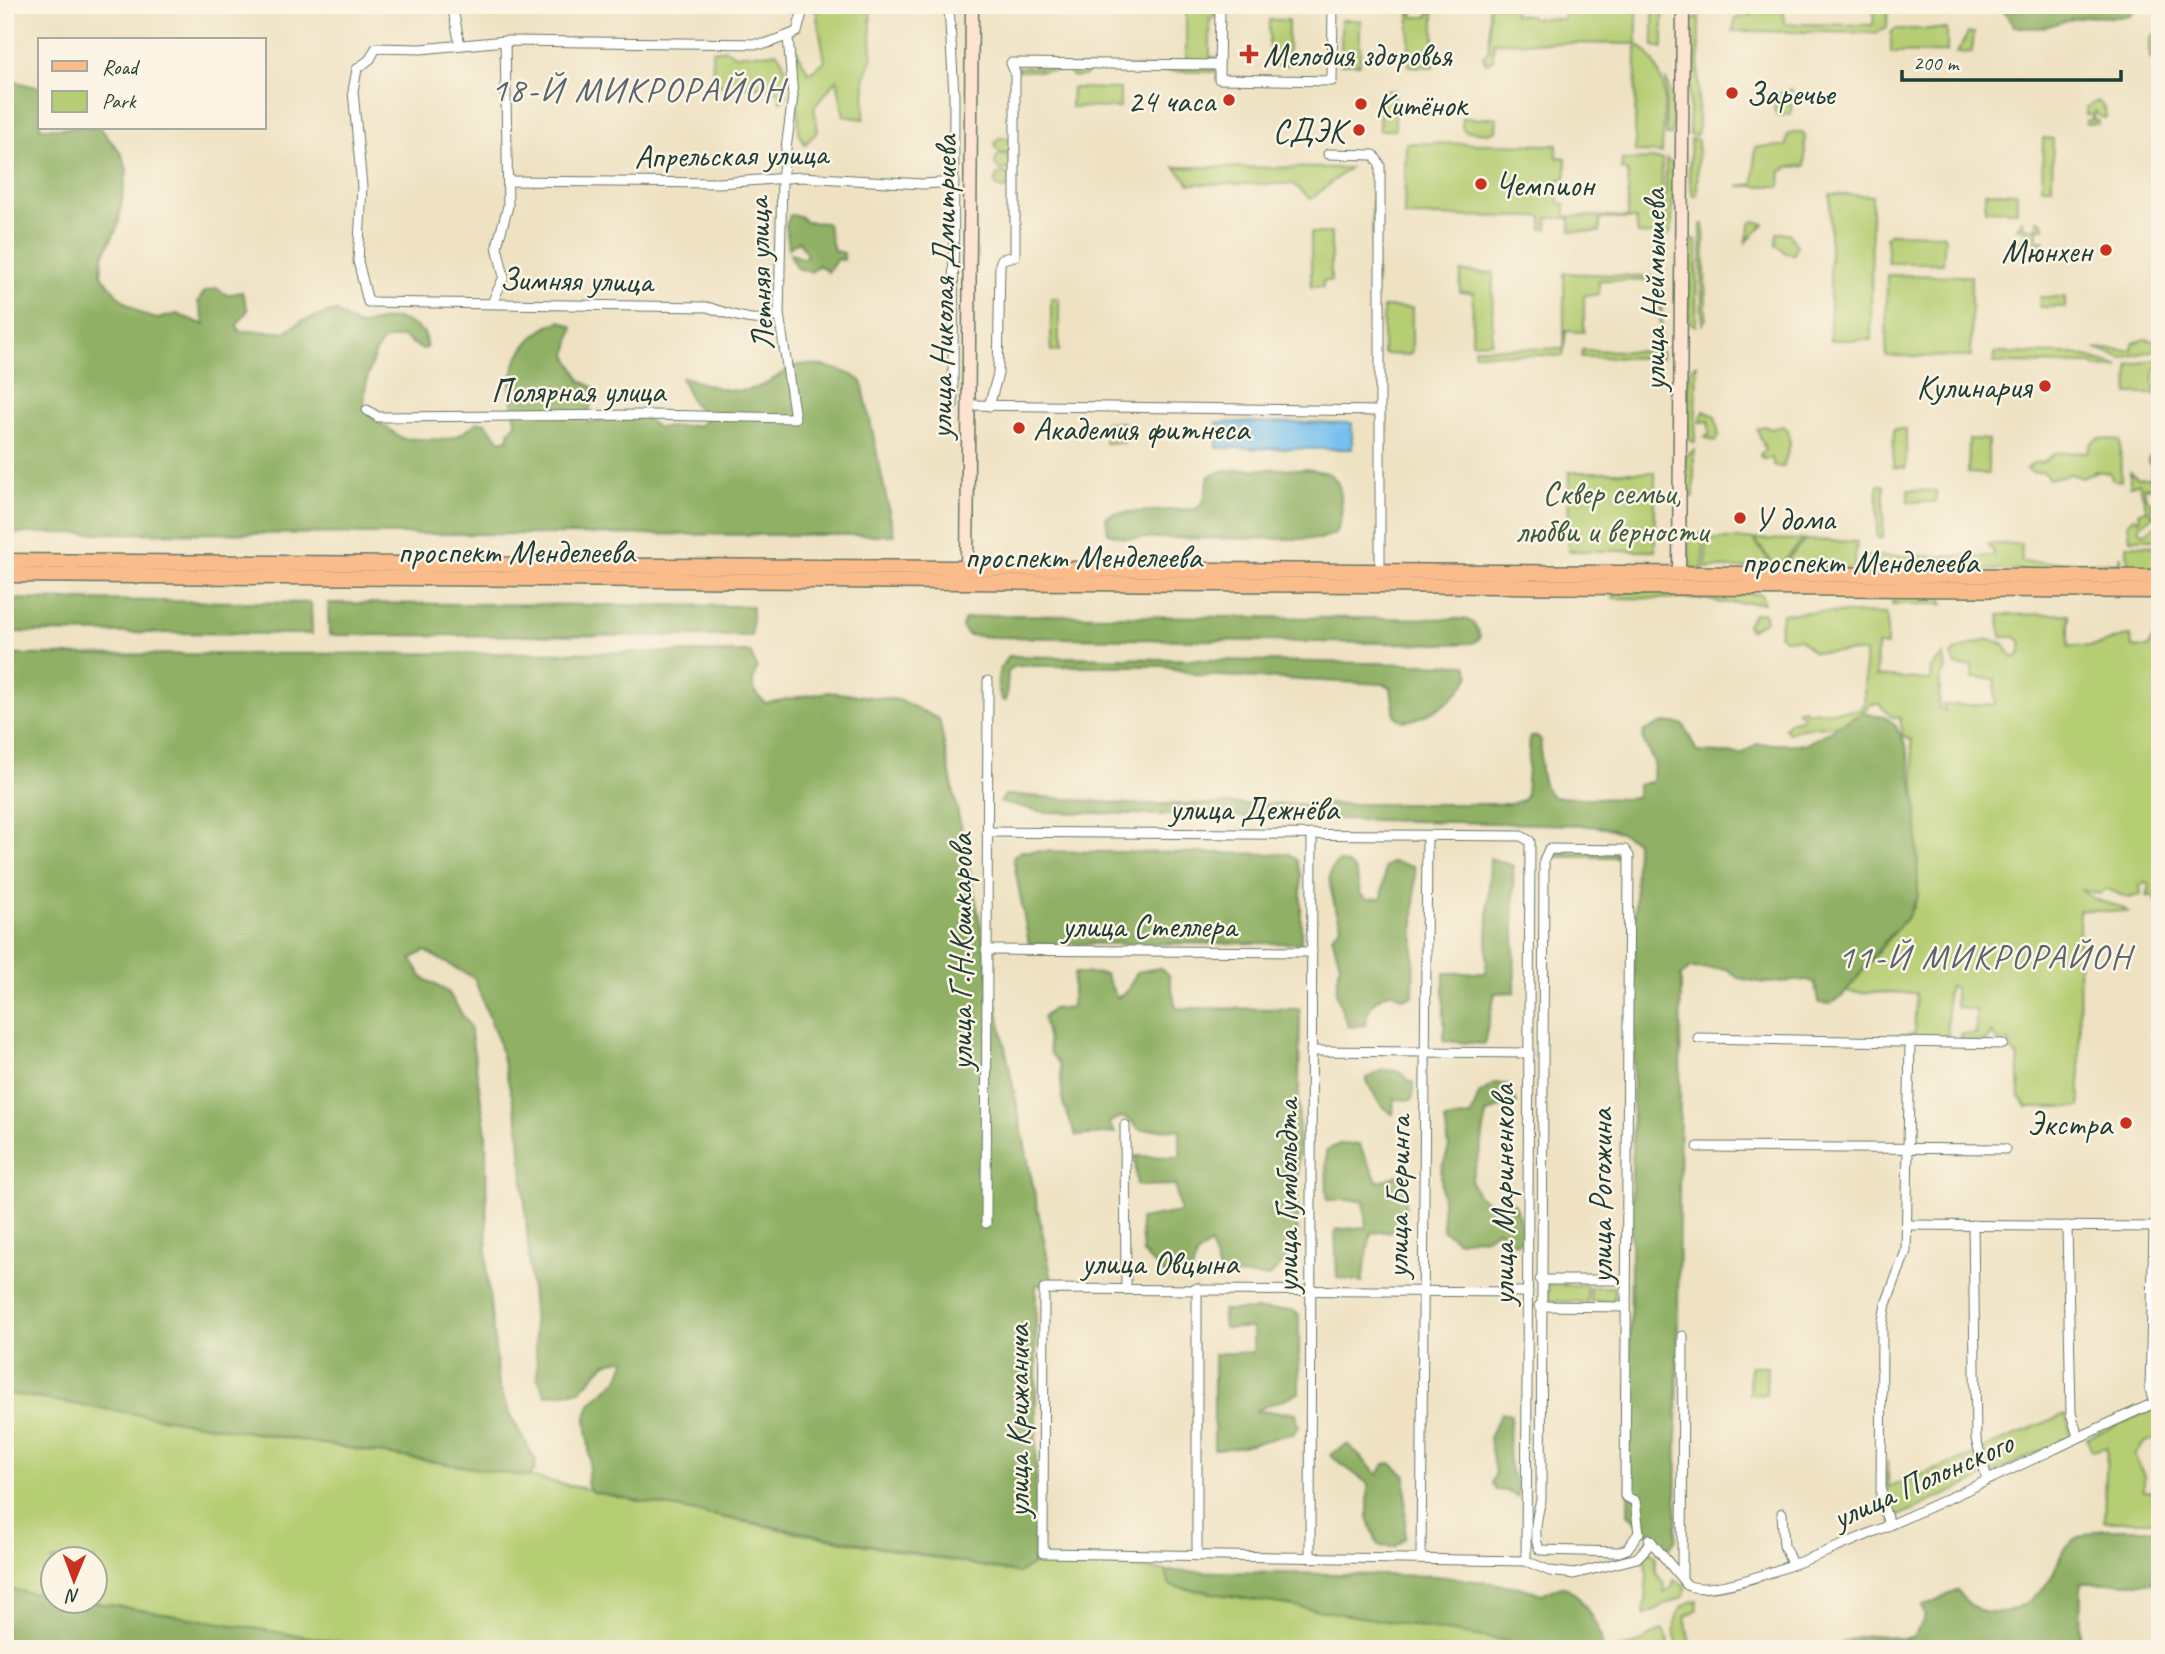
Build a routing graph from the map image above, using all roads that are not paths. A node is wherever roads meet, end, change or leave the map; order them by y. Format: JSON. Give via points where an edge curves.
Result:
{"nodes":[{"id":1,"x":452,"y":5,"type":"edge"},
{"id":2,"x":804,"y":5,"type":"edge"},
{"id":3,"x":949,"y":5,"type":"edge"},
{"id":4,"x":972,"y":5,"type":"edge"},
{"id":5,"x":1220,"y":5,"type":"edge"},
{"id":6,"x":1333,"y":5,"type":"edge"},
{"id":7,"x":1683,"y":5,"type":"edge"},
{"id":8,"x":788,"y":37,"type":"junction"},
{"id":9,"x":505,"y":41,"type":"junction"},
{"id":10,"x":460,"y":44,"type":"junction"},
{"id":11,"x":1219,"y":65,"type":"junction"},
{"id":12,"x":1328,"y":154,"type":"dead end"},
{"id":13,"x":782,"y":179,"type":"junction"},
{"id":14,"x":508,"y":181,"type":"junction"},
{"id":15,"x":954,"y":181,"type":"junction"},
{"id":16,"x":492,"y":303,"type":"junction"},
{"id":17,"x":779,"y":314,"type":"junction"},
{"id":18,"x":953,"y":405,"type":"dead end"},
{"id":19,"x":969,"y":405,"type":"junction"},
{"id":20,"x":989,"y":406,"type":"junction"},
{"id":21,"x":367,"y":410,"type":"dead end"},
{"id":22,"x":1378,"y":411,"type":"junction"},
{"id":23,"x":792,"y":420,"type":"joint"},
{"id":24,"x":5,"y":561,"type":"edge"},
{"id":25,"x":967,"y":569,"type":"junction"},
{"id":26,"x":327,"y":571,"type":"junction"},
{"id":27,"x":1380,"y":572,"type":"junction"},
{"id":28,"x":5,"y":575,"type":"edge"},
{"id":29,"x":2160,"y":577,"type":"edge"},
{"id":30,"x":1552,"y":581,"type":"junction"},
{"id":31,"x":1678,"y":581,"type":"junction"},
{"id":32,"x":1947,"y":583,"type":"junction"},
{"id":33,"x":2160,"y":591,"type":"edge"},
{"id":34,"x":988,"y":681,"type":"dead end"},
{"id":35,"x":987,"y":832,"type":"junction"},
{"id":36,"x":1312,"y":834,"type":"junction"},
{"id":37,"x":1427,"y":836,"type":"junction"},
{"id":38,"x":1521,"y":836,"type":"joint"},
{"id":39,"x":986,"y":950,"type":"junction"},
{"id":40,"x":1312,"y":952,"type":"junction"},
{"id":41,"x":1698,"y":1038,"type":"dead end"},
{"id":42,"x":1910,"y":1042,"type":"junction"},
{"id":43,"x":2003,"y":1044,"type":"dead end"},
{"id":44,"x":1311,"y":1051,"type":"junction"},
{"id":45,"x":1426,"y":1052,"type":"junction"},
{"id":46,"x":1529,"y":1053,"type":"junction"},
{"id":47,"x":1125,"y":1125,"type":"dead end"},
{"id":48,"x":1698,"y":1147,"type":"dead end"},
{"id":49,"x":2005,"y":1149,"type":"dead end"},
{"id":50,"x":1909,"y":1150,"type":"junction"},
{"id":51,"x":986,"y":1223,"type":"dead end"},
{"id":52,"x":1908,"y":1224,"type":"junction"},
{"id":53,"x":1973,"y":1225,"type":"junction"},
{"id":54,"x":2067,"y":1226,"type":"junction"},
{"id":55,"x":2157,"y":1227,"type":"edge"},
{"id":56,"x":1540,"y":1280,"type":"junction"},
{"id":57,"x":1626,"y":1280,"type":"junction"},
{"id":58,"x":1197,"y":1288,"type":"junction"},
{"id":59,"x":1313,"y":1288,"type":"junction"},
{"id":60,"x":1044,"y":1289,"type":"joint"},
{"id":61,"x":1126,"y":1289,"type":"junction"},
{"id":62,"x":1421,"y":1290,"type":"junction"},
{"id":63,"x":1528,"y":1292,"type":"junction"},
{"id":64,"x":1539,"y":1306,"type":"junction"},
{"id":65,"x":1626,"y":1307,"type":"junction"},
{"id":66,"x":1683,"y":1336,"type":"dead end"},
{"id":67,"x":2157,"y":1402,"type":"edge"},
{"id":68,"x":2078,"y":1437,"type":"junction"},
{"id":69,"x":1987,"y":1479,"type":"junction"},
{"id":70,"x":1782,"y":1513,"type":"dead end"},
{"id":71,"x":1889,"y":1524,"type":"junction"},
{"id":72,"x":1639,"y":1533,"type":"junction"},
{"id":73,"x":1651,"y":1542,"type":"junction"},
{"id":74,"x":1197,"y":1556,"type":"junction"},
{"id":75,"x":1310,"y":1557,"type":"junction"},
{"id":76,"x":1421,"y":1559,"type":"junction"},
{"id":77,"x":1526,"y":1560,"type":"junction"},
{"id":78,"x":1792,"y":1564,"type":"junction"},
{"id":79,"x":1683,"y":1579,"type":"junction"}],
"edges":[{"from":1,"to":10,"type":"street"},
{"from":2,"to":8,"type":"street","via":[[802,24]]},
{"from":3,"to":15,"type":"street"},
{"from":4,"to":19,"type":"main road","name":"улица Николая Дмитриева"},
{"from":5,"to":11,"type":"street"},
{"from":6,"to":11,"type":"street","via":[[1332,81],[1219,79]]},
{"from":7,"to":31,"type":"main road","name":"улица Неймышева"},
{"from":8,"to":9,"type":"street","via":[[752,44]]},
{"from":8,"to":13,"type":"street","name":"Летняя улица","via":[[793,96]]},
{"from":9,"to":10,"type":"street"},
{"from":9,"to":14,"type":"street"},
{"from":10,"to":16,"type":"street","name":"Зимняя улица","via":[[376,48],[357,68],[353,91],[362,187],[358,261],[368,302]]},
{"from":11,"to":20,"type":"street","via":[[1011,63],[1015,73],[1015,256],[1000,264],[998,374]]},
{"from":12,"to":22,"type":"street","via":[[1374,155],[1380,165]]},
{"from":13,"to":14,"type":"street","name":"Апрельская улица"},
{"from":13,"to":15,"type":"street","name":"Апрельская улица"},
{"from":13,"to":17,"type":"street","name":"Летняя улица"},
{"from":14,"to":16,"type":"street","via":[[506,216],[497,246],[505,277]]},
{"from":15,"to":18,"type":"street"},
{"from":16,"to":17,"type":"street","name":"Зимняя улица","via":[[707,307],[770,318]]},
{"from":17,"to":23,"type":"street","name":"Летняя улица","via":[[796,412]]},
{"from":19,"to":20,"type":"street"},
{"from":19,"to":25,"type":"main road","name":"улица Николая Дмитриева"},
{"from":20,"to":22,"type":"street"},
{"from":21,"to":23,"type":"street","name":"Полярная улица","via":[[378,417],[651,415]]},
{"from":22,"to":27,"type":"street"},
{"from":24,"to":26,"type":"main road","name":"проспект Менделеева"},
{"from":25,"to":26,"type":"main road","name":"проспект Менделеева"},
{"from":25,"to":27,"type":"main road","name":"проспект Менделеева"},
{"from":26,"to":28,"type":"main road","name":"проспект Менделеева"},
{"from":26,"to":30,"type":"main road","name":"проспект Менделеева"},
{"from":27,"to":30,"type":"main road","name":"проспект Менделеева"},
{"from":29,"to":32,"type":"main road","name":"проспект Менделеева"},
{"from":30,"to":31,"type":"main road","name":"проспект Менделеева"},
{"from":31,"to":32,"type":"main road","name":"проспект Менделеева"},
{"from":32,"to":33,"type":"main road","name":"проспект Менделеева"},
{"from":34,"to":35,"type":"street","name":"улица Г.Н.Кошкарова"},
{"from":35,"to":36,"type":"street","name":"улица Дежнёва"},
{"from":35,"to":39,"type":"street","name":"улица Г.Н.Кошкарова"},
{"from":36,"to":37,"type":"street","name":"улица Дежнёва"},
{"from":36,"to":40,"type":"street","name":"улица Гумбольдта"},
{"from":37,"to":38,"type":"street","name":"улица Дежнёва"},
{"from":37,"to":45,"type":"street","name":"улица Беринга"},
{"from":38,"to":46,"type":"street","name":"улица Мариненкова","via":[[1531,845]]},
{"from":39,"to":40,"type":"street","name":"улица Стеллера"},
{"from":39,"to":51,"type":"street","name":"улица Г.Н.Кошкарова"},
{"from":40,"to":44,"type":"street","name":"улица Гумбольдта"},
{"from":41,"to":42,"type":"street"},
{"from":42,"to":43,"type":"street"},
{"from":42,"to":50,"type":"street"},
{"from":44,"to":45,"type":"street"},
{"from":44,"to":59,"type":"street","name":"улица Гумбольдта"},
{"from":45,"to":46,"type":"street"},
{"from":45,"to":62,"type":"street","name":"улица Беринга"},
{"from":46,"to":63,"type":"street","name":"улица Мариненкова"},
{"from":47,"to":61,"type":"street"},
{"from":48,"to":50,"type":"street"},
{"from":49,"to":50,"type":"street"},
{"from":50,"to":52,"type":"street"},
{"from":52,"to":53,"type":"street"},
{"from":52,"to":71,"type":"street","via":[[1903,1266],[1882,1326],[1881,1500]]},
{"from":53,"to":54,"type":"street"},
{"from":53,"to":69,"type":"street","via":[[1976,1439]]},
{"from":54,"to":55,"type":"street"},
{"from":54,"to":68,"type":"street","via":[[2071,1413]]},
{"from":55,"to":67,"type":"street","via":[[2150,1389]]},
{"from":56,"to":57,"type":"street"},
{"from":56,"to":57,"type":"street","name":"улица Рогожина","via":[[1544,855],[1549,849],[1628,853]]},
{"from":56,"to":64,"type":"street"},
{"from":57,"to":65,"type":"street","name":"улица Рогожина"},
{"from":58,"to":59,"type":"street","name":"улица Овцына"},
{"from":58,"to":61,"type":"street","name":"улица Овцына"},
{"from":58,"to":74,"type":"street"},
{"from":59,"to":62,"type":"street","name":"улица Овцына"},
{"from":59,"to":75,"type":"street","name":"улица Гумбольдта"},
{"from":60,"to":61,"type":"street","name":"улица Овцына"},
{"from":60,"to":74,"type":"street","name":"улица Крижанича","via":[[1043,1553]]},
{"from":62,"to":63,"type":"street","name":"улица Овцына"},
{"from":62,"to":76,"type":"street","name":"улица Беринга"},
{"from":63,"to":77,"type":"street","name":"улица Мариненкова"},
{"from":64,"to":65,"type":"street"},
{"from":64,"to":72,"type":"street","via":[[1541,1500],[1536,1516],[1537,1548],[1619,1552]]},
{"from":65,"to":72,"type":"street","name":"улица Рогожина","via":[[1625,1496],[1635,1501]]},
{"from":66,"to":79,"type":"street"},
{"from":67,"to":68,"type":"street","name":"улица Полонского"},
{"from":68,"to":69,"type":"street","name":"улица Полонского"},
{"from":69,"to":71,"type":"street","name":"улица Полонского"},
{"from":70,"to":78,"type":"street","via":[[1782,1538]]},
{"from":71,"to":78,"type":"street","name":"улица Полонского"},
{"from":72,"to":73,"type":"street"},
{"from":73,"to":77,"type":"street","via":[[1637,1558],[1574,1574],[1550,1571]]},
{"from":73,"to":79,"type":"street"},
{"from":74,"to":75,"type":"street"},
{"from":75,"to":76,"type":"street"},
{"from":76,"to":77,"type":"street"},
{"from":78,"to":79,"type":"street","name":"улица Полонского","via":[[1702,1590]]}]}
